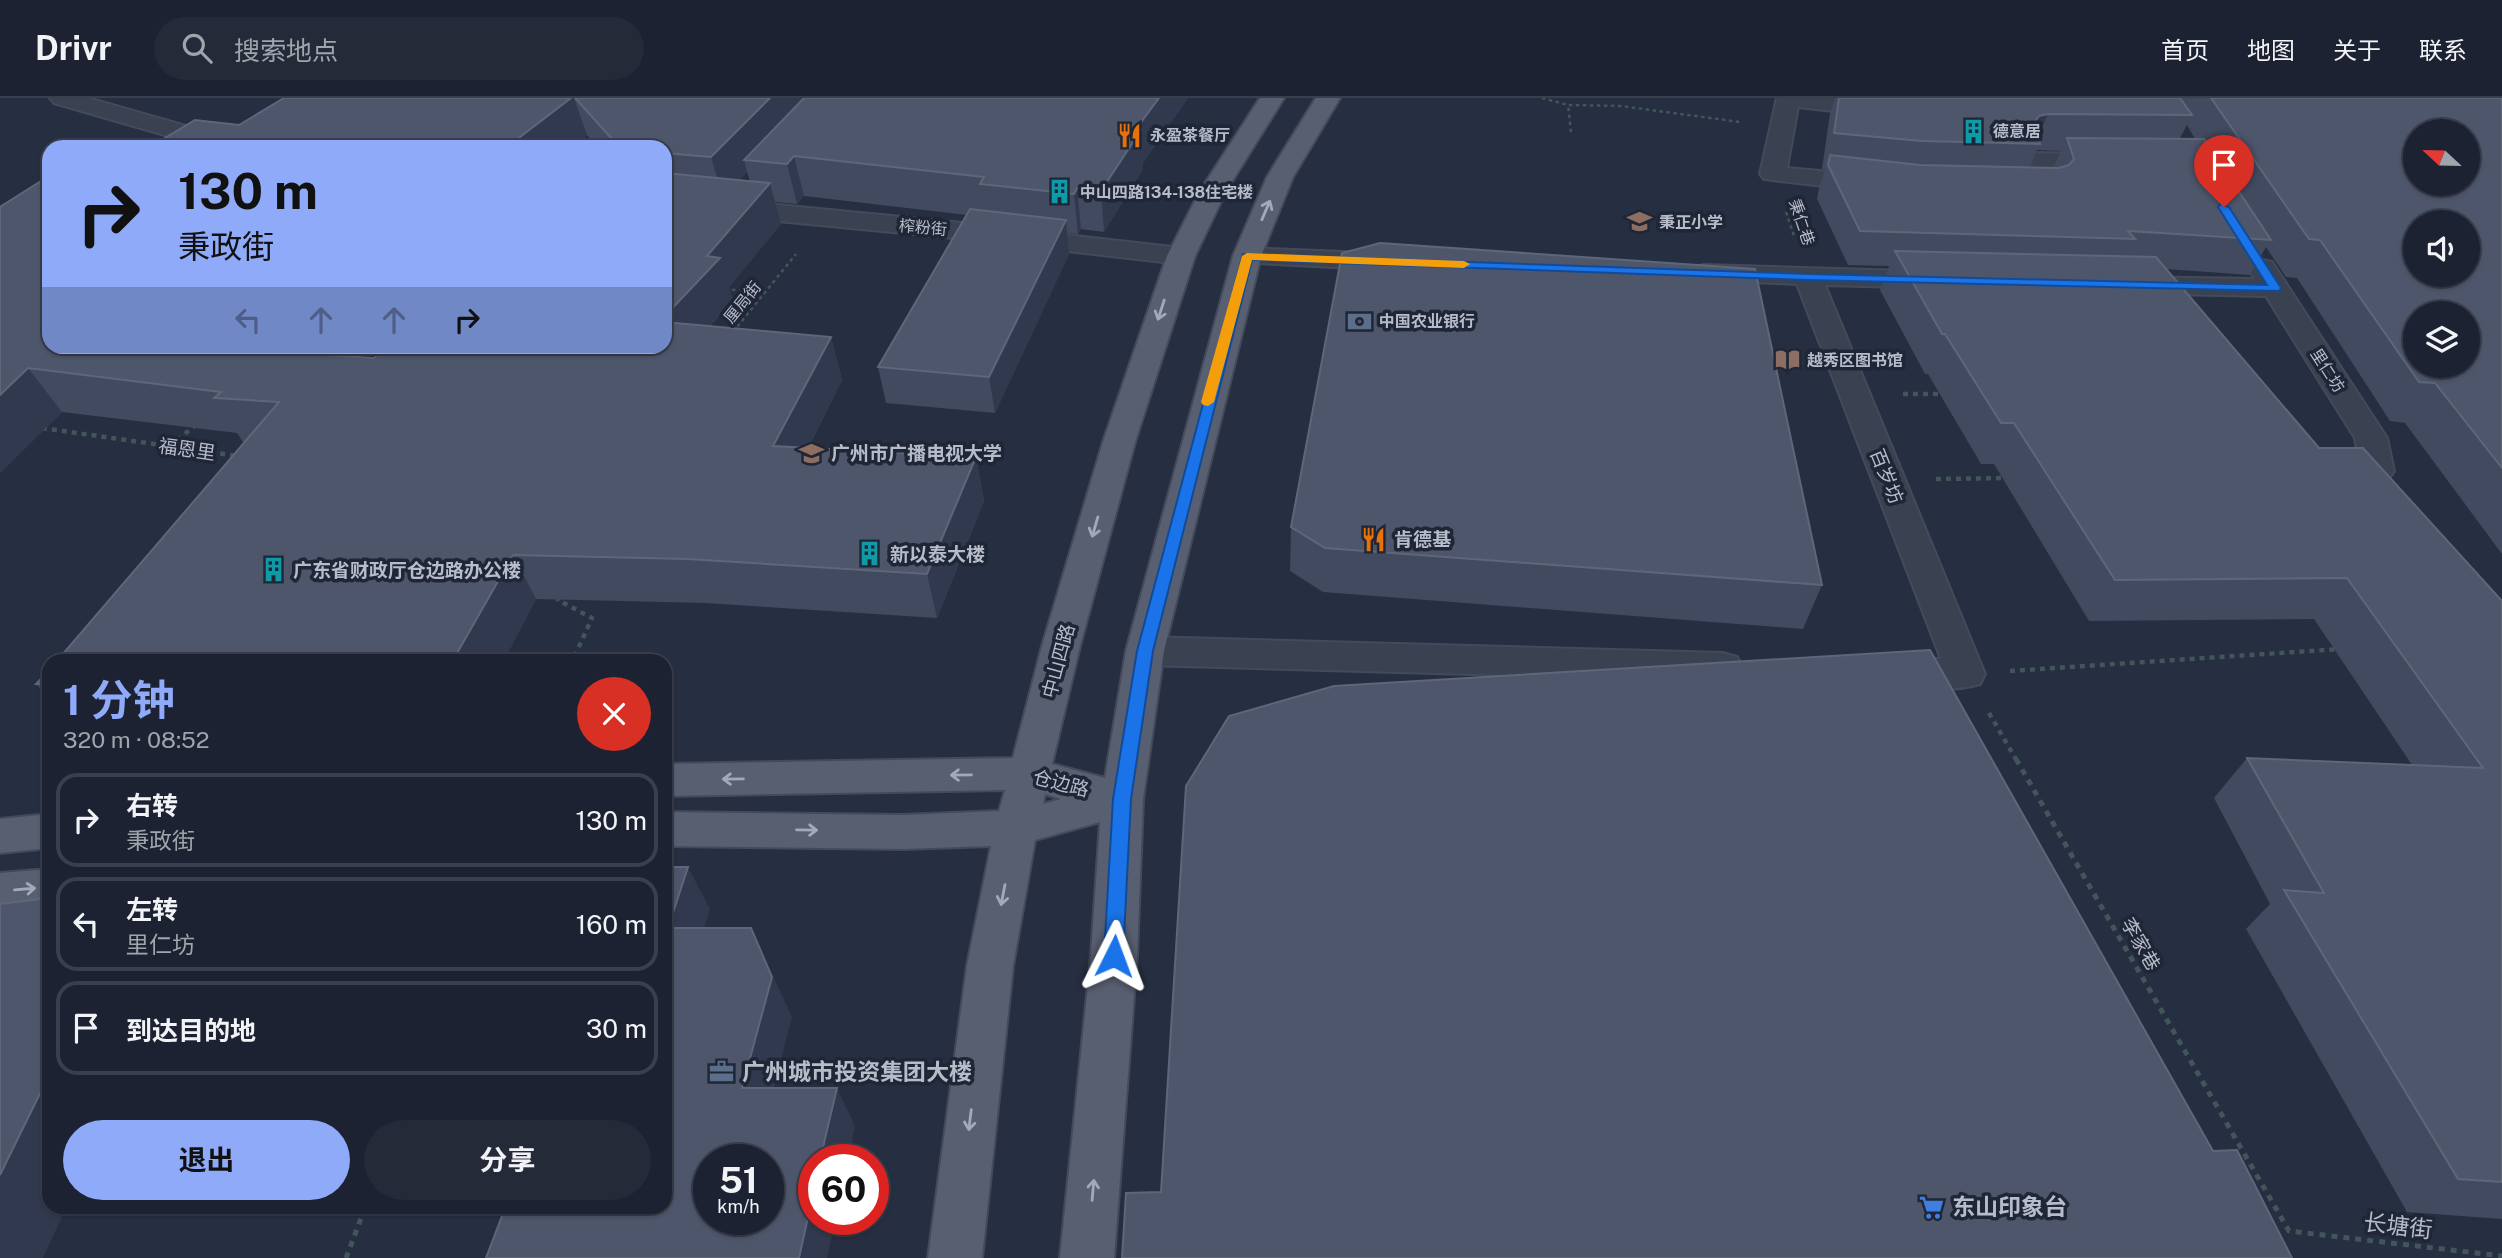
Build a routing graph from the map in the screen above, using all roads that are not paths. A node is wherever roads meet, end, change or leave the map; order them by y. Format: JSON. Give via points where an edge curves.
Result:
{"nodes":[{"id":1,"x":62,"y":98,"type":"edge"},
{"id":2,"x":1272,"y":98,"type":"edge"},
{"id":3,"x":1328,"y":98,"type":"edge"},
{"id":4,"x":1895,"y":98,"type":"edge"},
{"id":5,"x":1788,"y":99,"type":"edge"},
{"id":6,"x":209,"y":140,"type":"edge"},
{"id":7,"x":2128,"y":161,"type":"edge"},
{"id":8,"x":1894,"y":187,"type":"edge"},
{"id":9,"x":748,"y":189,"type":"edge"},
{"id":10,"x":1989,"y":190,"type":"edge"},
{"id":11,"x":672,"y":203,"type":"edge"},
{"id":12,"x":730,"y":209,"type":"junction"},
{"id":13,"x":2245,"y":240,"type":"edge"},
{"id":14,"x":1181,"y":256,"type":"junction"},
{"id":15,"x":1247,"y":256,"type":"junction"},
{"id":16,"x":1411,"y":262,"type":"edge"},
{"id":17,"x":1685,"y":272,"type":"edge"},
{"id":18,"x":1808,"y":277,"type":"junction"},
{"id":19,"x":1970,"y":281,"type":"edge"},
{"id":20,"x":2094,"y":284,"type":"edge"},
{"id":21,"x":2275,"y":288,"type":"junction"},
{"id":22,"x":2377,"y":471,"type":"edge"},
{"id":23,"x":1145,"y":651,"type":"junction"},
{"id":24,"x":1758,"y":668,"type":"edge"},
{"id":25,"x":1855,"y":671,"type":"edge"},
{"id":26,"x":1029,"y":774,"type":"junction"},
{"id":27,"x":672,"y":780,"type":"edge"},
{"id":28,"x":1122,"y":799,"type":"junction"},
{"id":29,"x":1016,"y":828,"type":"junction"},
{"id":30,"x":672,"y":829,"type":"edge"},
{"id":31,"x":42,"y":832,"type":"edge"},
{"id":32,"x":0,"y":836,"type":"edge"},
{"id":33,"x":42,"y":888,"type":"edge"},
{"id":34,"x":0,"y":891,"type":"edge"},
{"id":35,"x":955,"y":1258,"type":"edge"},
{"id":36,"x":1087,"y":1258,"type":"edge"}],
"edges":[{"from":1,"to":6,"type":"street"},
{"from":2,"to":14,"type":"main road","name":"中山四路","via":[[1213,191]]},
{"from":15,"to":3,"type":"main road","one_way":true,"via":[[1280,177]]},
{"from":4,"to":5,"type":"street","via":[[1894,111]]},
{"from":5,"to":8,"type":"street","via":[[1773,174]]},
{"from":7,"to":10,"type":"street","via":[[2033,160],[2043,191]]},
{"from":9,"to":12,"type":"street"},
{"from":11,"to":12,"type":"street","name":"榨粉街"},
{"from":12,"to":14,"type":"street","name":"榨粉街"},
{"from":13,"to":21,"type":"street","name":"里仁坊"},
{"from":14,"to":26,"type":"main road","name":"中山四路","one_way":true,"via":[[1119,442]]},
{"from":15,"to":16,"type":"street"},
{"from":15,"to":23,"type":"main road"},
{"from":17,"to":18,"type":"street"},
{"from":18,"to":19,"type":"street"},
{"from":18,"to":25,"type":"street","name":"百岁坊","via":[[1966,674]]},
{"from":20,"to":21,"type":"street"},
{"from":21,"to":22,"type":"street","name":"里仁坊","via":[[2371,438]]},
{"from":23,"to":24,"type":"street"},
{"from":23,"to":28,"type":"main road"},
{"from":26,"to":27,"type":"main road","name":"仓边路","one_way":true},
{"from":26,"to":28,"type":"main road","name":"仓边路"},
{"from":26,"to":29,"type":"main road","name":"中山四路"},
{"from":28,"to":29,"type":"main road","name":"仓边路"},
{"from":36,"to":28,"type":"main road","one_way":true,"via":[[1114,956]]},
{"from":30,"to":29,"type":"main road","name":"仓边路","one_way":true,"via":[[904,832]]},
{"from":29,"to":35,"type":"main road","name":"中山四路","one_way":true,"via":[[989,966]]},
{"from":31,"to":32,"type":"main road"},
{"from":34,"to":33,"type":"main road","one_way":true}]}
